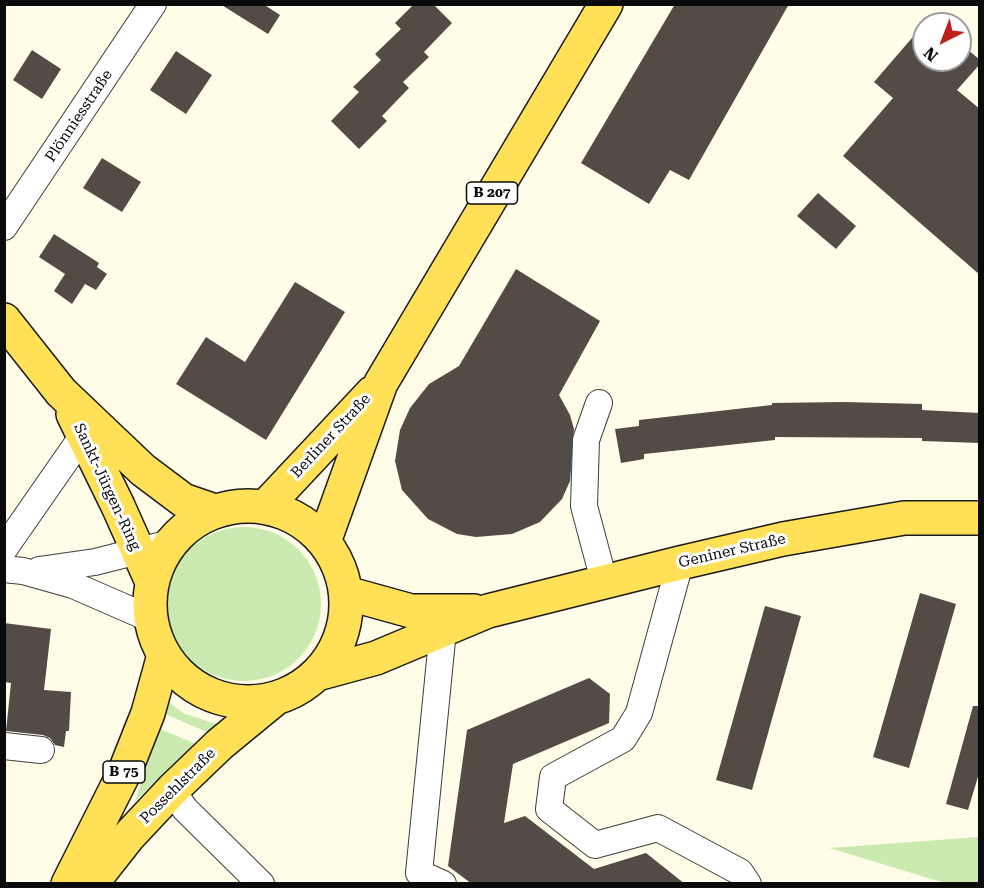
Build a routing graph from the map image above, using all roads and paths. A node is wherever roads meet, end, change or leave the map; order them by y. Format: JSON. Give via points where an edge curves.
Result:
{"nodes":[{"id":1,"x":153,"y":4,"type":"edge"},
{"id":2,"x":606,"y":4,"type":"edge"},
{"id":3,"x":4,"y":227,"type":"edge"},
{"id":4,"x":4,"y":320,"type":"edge"},
{"id":5,"x":381,"y":383,"type":"junction"},
{"id":6,"x":61,"y":392,"type":"junction"},
{"id":7,"x":599,"y":403,"type":"dead end"},
{"id":8,"x":84,"y":434,"type":"junction"},
{"id":9,"x":265,"y":507,"type":"junction"},
{"id":10,"x":214,"y":511,"type":"junction"},
{"id":11,"x":980,"y":518,"type":"edge"},
{"id":12,"x":324,"y":542,"type":"junction"},
{"id":13,"x":170,"y":543,"type":"junction"},
{"id":14,"x":4,"y":549,"type":"edge"},
{"id":15,"x":138,"y":552,"type":"junction"},
{"id":16,"x":680,"y":562,"type":"junction"},
{"id":17,"x":14,"y":570,"type":"edge"},
{"id":18,"x":152,"y":582,"type":"junction"},
{"id":19,"x":604,"y":582,"type":"junction"},
{"id":20,"x":346,"y":593,"type":"junction"},
{"id":21,"x":488,"y":611,"type":"junction"},
{"id":22,"x":151,"y":619,"type":"junction"},
{"id":23,"x":443,"y":630,"type":"junction"},
{"id":24,"x":164,"y":655,"type":"junction"},
{"id":25,"x":317,"y":674,"type":"junction"},
{"id":26,"x":276,"y":698,"type":"junction"},
{"id":27,"x":4,"y":746,"type":"edge"},
{"id":28,"x":41,"y":750,"type":"dead end"},
{"id":29,"x":172,"y":790,"type":"junction"},
{"id":30,"x":68,"y":884,"type":"edge"},
{"id":31,"x":91,"y":884,"type":"edge"},
{"id":32,"x":261,"y":884,"type":"edge"},
{"id":33,"x":442,"y":884,"type":"edge"},
{"id":34,"x":748,"y":884,"type":"edge"}],
"edges":[{"from":1,"to":3,"type":"street","name":"Plönniesstraße"},
{"from":2,"to":5,"type":"main road","number":"B 207"},
{"from":4,"to":6,"type":"main road","name":"Sankt-Jürgen-Ring"},
{"from":5,"to":9,"type":"main road","name":"Berliner Straße","number":"B 207"},
{"from":5,"to":12,"type":"main road","name":"Berliner Straße","number":"B 207"},
{"from":6,"to":8,"type":"main road","name":"Sankt-Jürgen-Ring"},
{"from":6,"to":10,"type":"main road","name":"Sankt-Jürgen-Ring","via":[[158,482],[183,500]]},
{"from":7,"to":19,"type":"street","via":[[586,440],[584,506]]},
{"from":8,"to":14,"type":"street"},
{"from":8,"to":15,"type":"main road","name":"Sankt-Jürgen-Ring"},
{"from":9,"to":10,"type":"main road"},
{"from":9,"to":12,"type":"main road","via":[[308,526]]},
{"from":10,"to":13,"type":"main road"},
{"from":11,"to":16,"type":"main road","name":"Geniner Straße","via":[[904,518]]},
{"from":12,"to":20,"type":"main road","via":[[335,558]]},
{"from":13,"to":15,"type":"street"},
{"from":13,"to":18,"type":"main road"},
{"from":15,"to":17,"type":"street","via":[[72,567]]},
{"from":15,"to":18,"type":"main road","name":"Sankt-Jürgen-Ring"},
{"from":16,"to":19,"type":"main road","name":"Geniner Straße"},
{"from":16,"to":34,"type":"street","via":[[639,713],[624,739],[553,777],[549,809],[595,845],[658,828],[740,872]]},
{"from":17,"to":22,"type":"street","via":[[83,589]]},
{"from":18,"to":22,"type":"main road"},
{"from":19,"to":21,"type":"main road","name":"Geniner Straße"},
{"from":20,"to":21,"type":"main road","name":"Geniner Straße","via":[[411,611]]},
{"from":20,"to":25,"type":"main road","via":[[344,623],[335,650]]},
{"from":21,"to":23,"type":"main road","name":"Geniner Straße"},
{"from":22,"to":24,"type":"main road"},
{"from":23,"to":25,"type":"main road","name":"Geniner Straße","via":[[376,658]]},
{"from":23,"to":33,"type":"street","via":[[419,873]]},
{"from":24,"to":26,"type":"main road","via":[[194,686],[213,695],[234,701]]},
{"from":24,"to":30,"type":"main road","number":"B 75","via":[[148,713],[125,771]]},
{"from":25,"to":26,"type":"main road"},
{"from":26,"to":29,"type":"main road","name":"Possehlstraße"},
{"from":27,"to":28,"type":"street"},
{"from":29,"to":31,"type":"main road","name":"Possehlstraße"},
{"from":29,"to":32,"type":"street","via":[[185,809]]}]}
